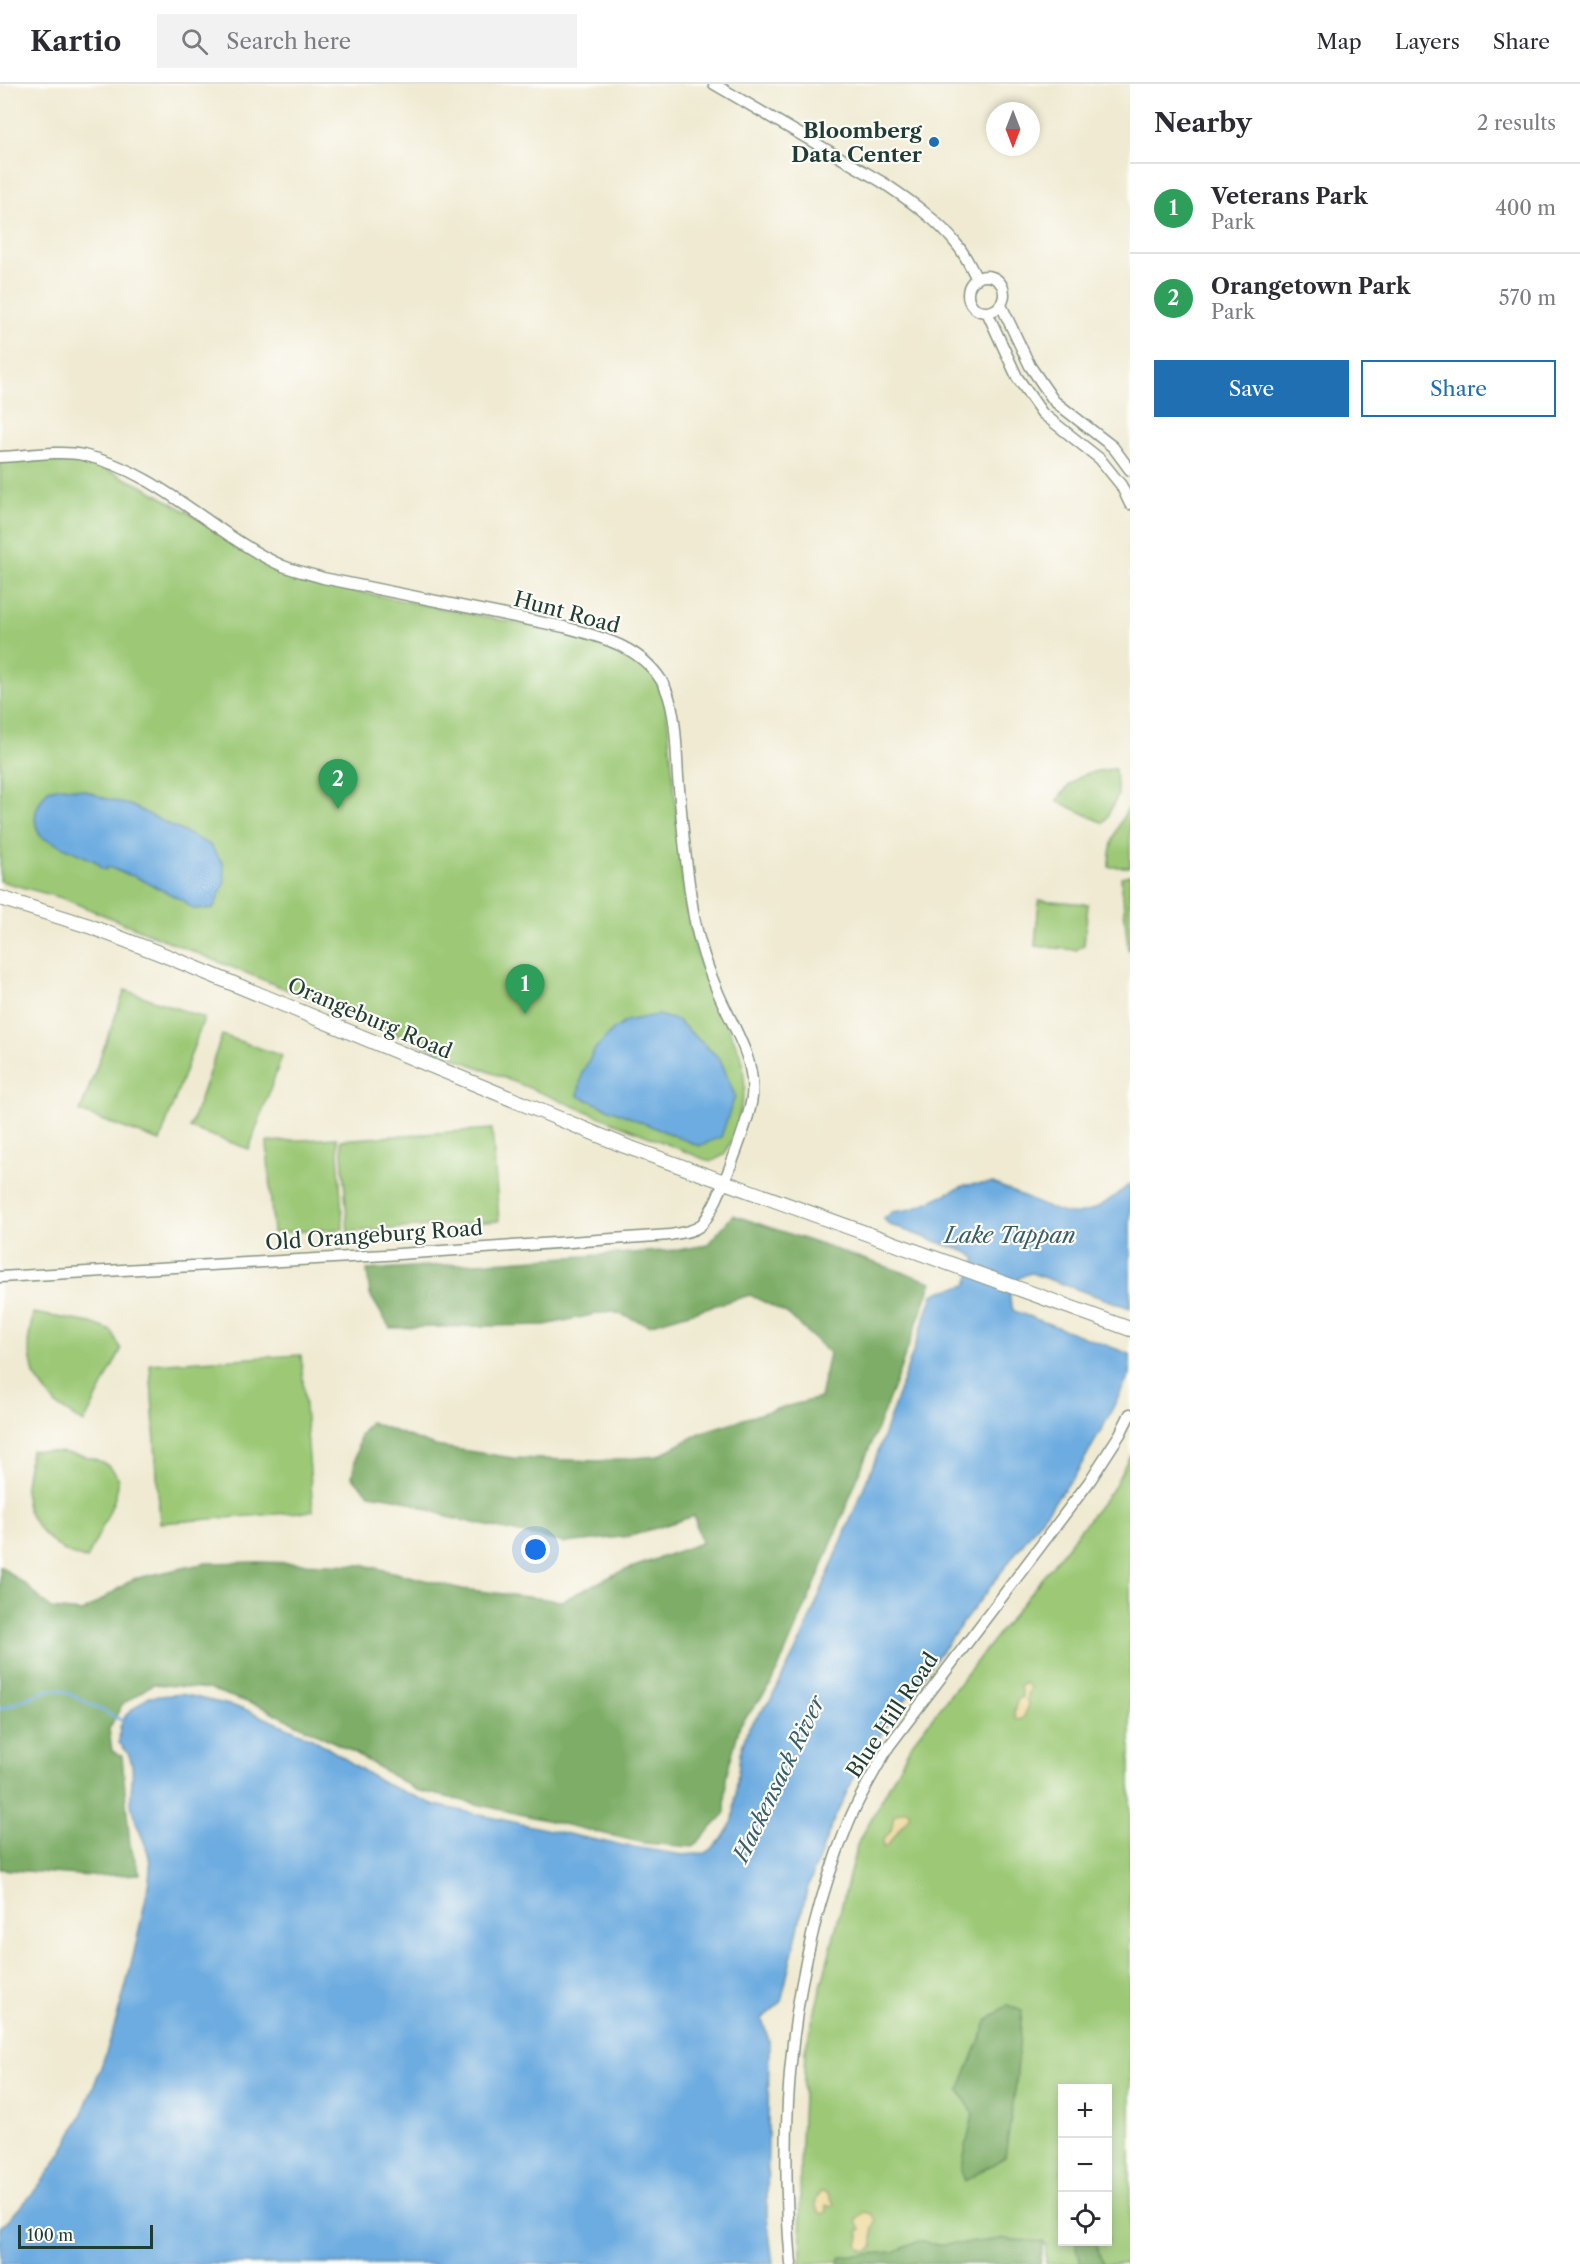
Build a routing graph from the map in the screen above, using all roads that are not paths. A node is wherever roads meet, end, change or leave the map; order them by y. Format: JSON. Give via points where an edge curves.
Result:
{"nodes":[{"id":1,"x":714,"y":84,"type":"edge"},
{"id":2,"x":977,"y":279,"type":"junction"},
{"id":3,"x":1001,"y":305,"type":"junction"},
{"id":4,"x":987,"y":312,"type":"junction"},
{"id":5,"x":1024,"y":353,"type":"junction"},
{"id":6,"x":1009,"y":359,"type":"junction"},
{"id":7,"x":1057,"y":403,"type":"junction"},
{"id":8,"x":1045,"y":415,"type":"junction"},
{"id":9,"x":0,"y":457,"type":"edge"},
{"id":10,"x":1130,"y":470,"type":"edge"},
{"id":11,"x":1130,"y":504,"type":"edge"},
{"id":12,"x":0,"y":898,"type":"edge"},
{"id":13,"x":723,"y":1182,"type":"junction"},
{"id":14,"x":0,"y":1277,"type":"edge"},
{"id":15,"x":1130,"y":1329,"type":"edge"},
{"id":16,"x":1130,"y":1414,"type":"edge"},
{"id":17,"x":790,"y":2264,"type":"edge"}],
"edges":[{"from":1,"to":2,"type":"street","via":[[908,199],[958,246]]},
{"from":2,"to":3,"type":"street","via":[[991,277],[1001,284]]},
{"from":2,"to":4,"type":"street","via":[[970,286],[969,298],[975,308]]},
{"from":3,"to":4,"type":"street"},
{"from":3,"to":5,"type":"street"},
{"from":4,"to":6,"type":"street"},
{"from":5,"to":6,"type":"street"},
{"from":5,"to":7,"type":"street"},
{"from":6,"to":8,"type":"street","via":[[1017,377]]},
{"from":7,"to":8,"type":"street"},
{"from":7,"to":10,"type":"street","via":[[1113,447]]},
{"from":8,"to":11,"type":"street","via":[[1100,459]]},
{"from":9,"to":13,"type":"street","name":"Hunt Road","via":[[80,454],[102,460],[159,487],[253,550],[284,566],[323,578],[564,627],[626,647],[648,663],[662,681],[674,724],[696,926],[710,971],[745,1051],[752,1079],[749,1113]]},
{"from":12,"to":13,"type":"main road","name":"Orangeburg Road","via":[[164,955],[625,1146]]},
{"from":13,"to":14,"type":"street","name":"Old Orangeburg Road","via":[[701,1225],[670,1235]]},
{"from":13,"to":15,"type":"main road","name":"Orangeburg Road"},
{"from":16,"to":17,"type":"street","name":"Blue Hill Road","via":[[1089,1482],[889,1746],[847,1825],[816,1918],[792,2041],[788,2095]]}]}
